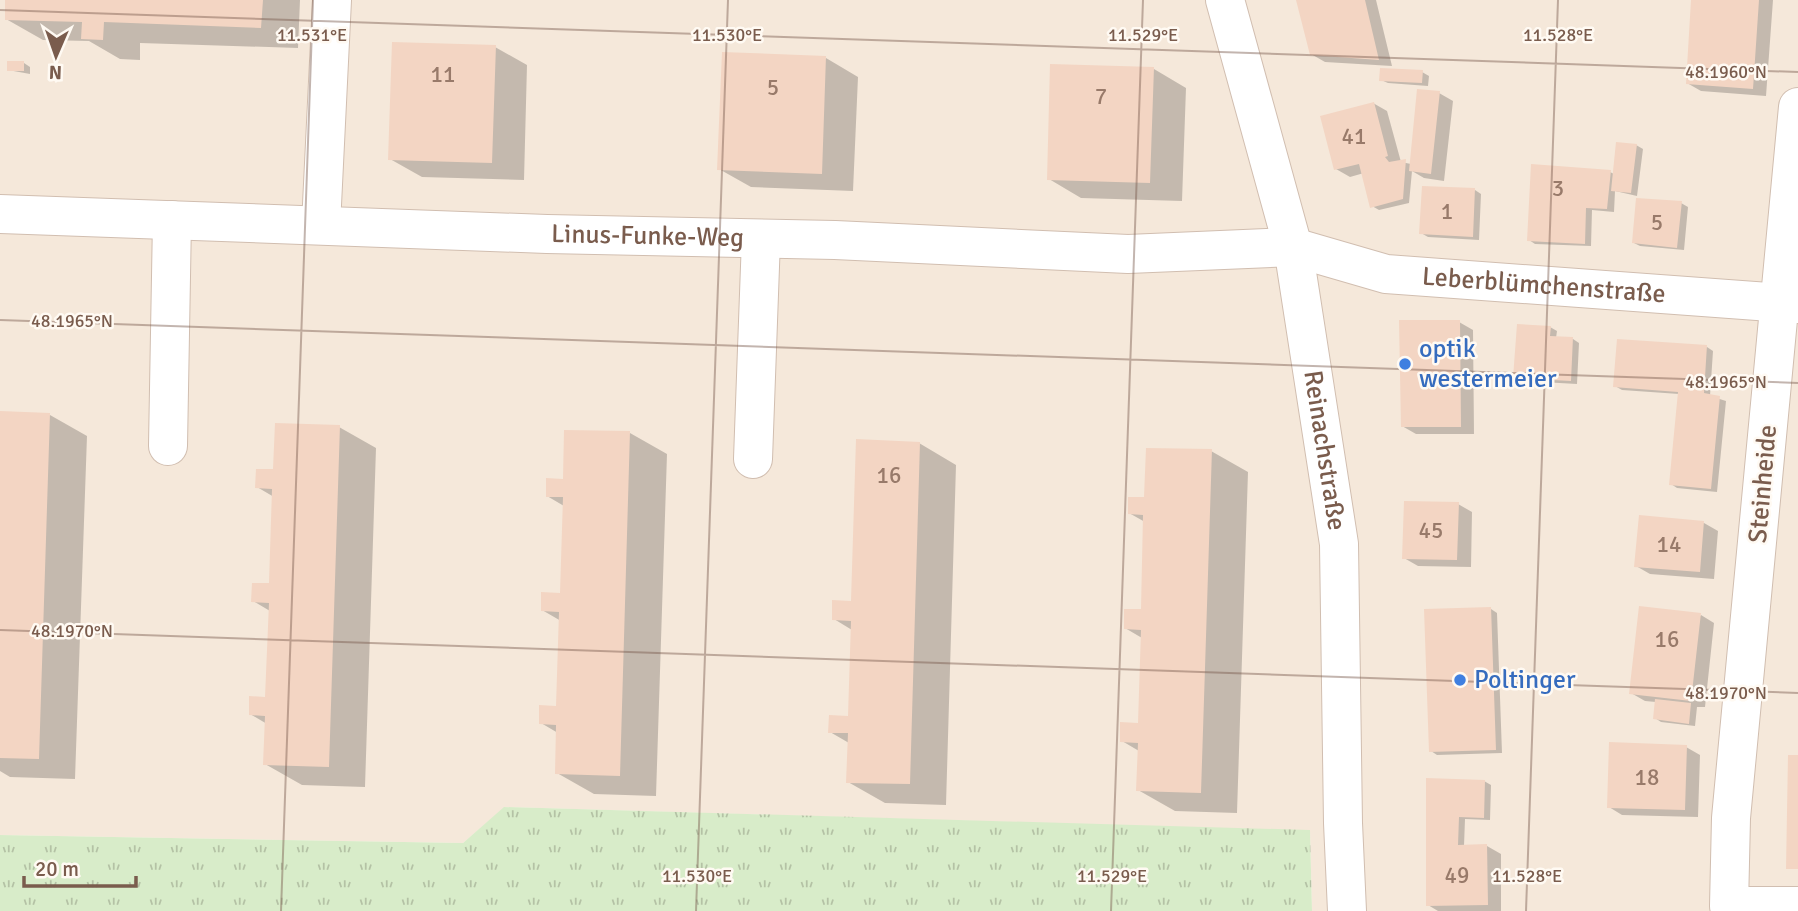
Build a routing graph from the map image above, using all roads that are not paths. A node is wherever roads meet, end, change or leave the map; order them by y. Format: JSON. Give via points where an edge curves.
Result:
{"nodes":[{"id":1,"x":332,"y":0,"type":"edge"},
{"id":2,"x":1225,"y":0,"type":"edge"},
{"id":3,"x":1798,"y":107,"type":"edge"},
{"id":4,"x":0,"y":214,"type":"edge"},
{"id":5,"x":172,"y":220,"type":"junction"},
{"id":6,"x":321,"y":225,"type":"junction"},
{"id":7,"x":761,"y":239,"type":"junction"},
{"id":8,"x":1293,"y":247,"type":"junction"},
{"id":9,"x":1789,"y":303,"type":"edge"},
{"id":10,"x":168,"y":446,"type":"dead end"},
{"id":11,"x":753,"y":459,"type":"dead end"},
{"id":12,"x":1798,"y":906,"type":"edge"},
{"id":13,"x":1348,"y":911,"type":"edge"}],
"edges":[{"from":1,"to":6,"type":"street"},
{"from":2,"to":8,"type":"street","name":"Reinachstraße"},
{"from":3,"to":9,"type":"street","name":"Steinheide"},
{"from":4,"to":5,"type":"street","name":"Linus-Funke-Weg"},
{"from":5,"to":6,"type":"street","name":"Linus-Funke-Weg"},
{"from":5,"to":10,"type":"street"},
{"from":6,"to":7,"type":"street","name":"Linus-Funke-Weg"},
{"from":7,"to":8,"type":"street","name":"Linus-Funke-Weg","via":[[1128,254]]},
{"from":7,"to":11,"type":"street"},
{"from":8,"to":9,"type":"street","name":"Leberblümchenstraße","via":[[1386,274]]},
{"from":8,"to":13,"type":"street","name":"Reinachstraße","via":[[1339,544]]},
{"from":9,"to":12,"type":"street","name":"Steinheide","via":[[1731,818],[1729,906]]}]}
